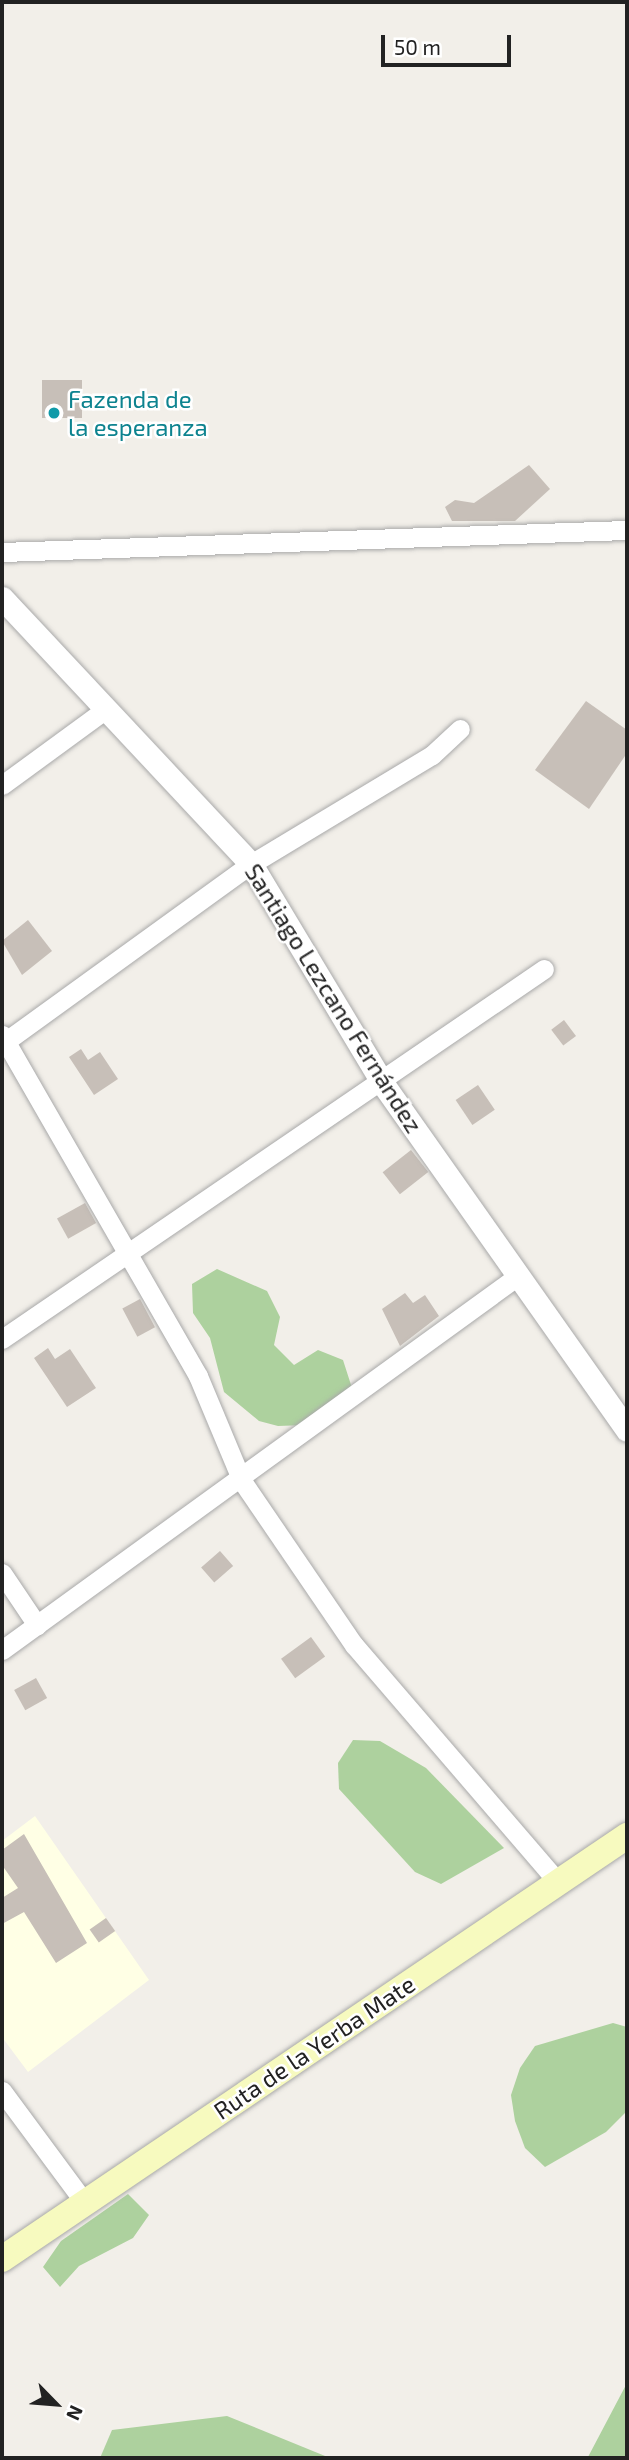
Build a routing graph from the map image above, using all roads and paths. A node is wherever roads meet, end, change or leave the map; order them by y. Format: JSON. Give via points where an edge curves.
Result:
{"nodes":[{"id":1,"x":627,"y":530,"type":"edge"},
{"id":2,"x":2,"y":552,"type":"edge"},
{"id":3,"x":2,"y":598,"type":"edge"},
{"id":4,"x":103,"y":711,"type":"junction"},
{"id":5,"x":460,"y":729,"type":"dead end"},
{"id":6,"x":2,"y":785,"type":"edge"},
{"id":7,"x":251,"y":864,"type":"junction"},
{"id":8,"x":544,"y":969,"type":"dead end"},
{"id":9,"x":3,"y":1040,"type":"edge"},
{"id":10,"x":383,"y":1084,"type":"junction"},
{"id":11,"x":130,"y":1253,"type":"junction"},
{"id":12,"x":519,"y":1275,"type":"junction"},
{"id":13,"x":2,"y":1339,"type":"edge"},
{"id":14,"x":627,"y":1430,"type":"edge"},
{"id":15,"x":242,"y":1481,"type":"junction"},
{"id":16,"x":2,"y":1573,"type":"edge"},
{"id":17,"x":37,"y":1625,"type":"junction"},
{"id":18,"x":2,"y":1650,"type":"edge"},
{"id":19,"x":627,"y":1836,"type":"edge"},
{"id":20,"x":558,"y":1882,"type":"junction"},
{"id":21,"x":2,"y":2091,"type":"edge"},
{"id":22,"x":84,"y":2202,"type":"junction"},
{"id":23,"x":2,"y":2259,"type":"edge"}],
"edges":[{"from":1,"to":2,"type":"street"},
{"from":3,"to":4,"type":"street","name":"Santiago Lezcano Fernández"},
{"from":4,"to":6,"type":"street"},
{"from":4,"to":7,"type":"street","name":"Santiago Lezcano Fernández"},
{"from":5,"to":7,"type":"street","via":[[432,755]]},
{"from":7,"to":9,"type":"street"},
{"from":7,"to":10,"type":"street","name":"Santiago Lezcano Fernández"},
{"from":8,"to":10,"type":"street"},
{"from":9,"to":11,"type":"street"},
{"from":10,"to":11,"type":"street"},
{"from":10,"to":12,"type":"street","name":"Santiago Lezcano Fernández"},
{"from":11,"to":13,"type":"street"},
{"from":11,"to":15,"type":"street","via":[[198,1376]]},
{"from":12,"to":14,"type":"street","name":"Santiago Lezcano Fernández"},
{"from":12,"to":15,"type":"street"},
{"from":15,"to":17,"type":"street"},
{"from":15,"to":20,"type":"street","via":[[354,1645]]},
{"from":16,"to":17,"type":"street"},
{"from":17,"to":18,"type":"street"},
{"from":19,"to":20,"type":"main road","name":"Ruta de la Yerba Mate"},
{"from":20,"to":22,"type":"main road","name":"Ruta de la Yerba Mate"},
{"from":21,"to":22,"type":"street"},
{"from":22,"to":23,"type":"main road","name":"Ruta de la Yerba Mate"}]}
